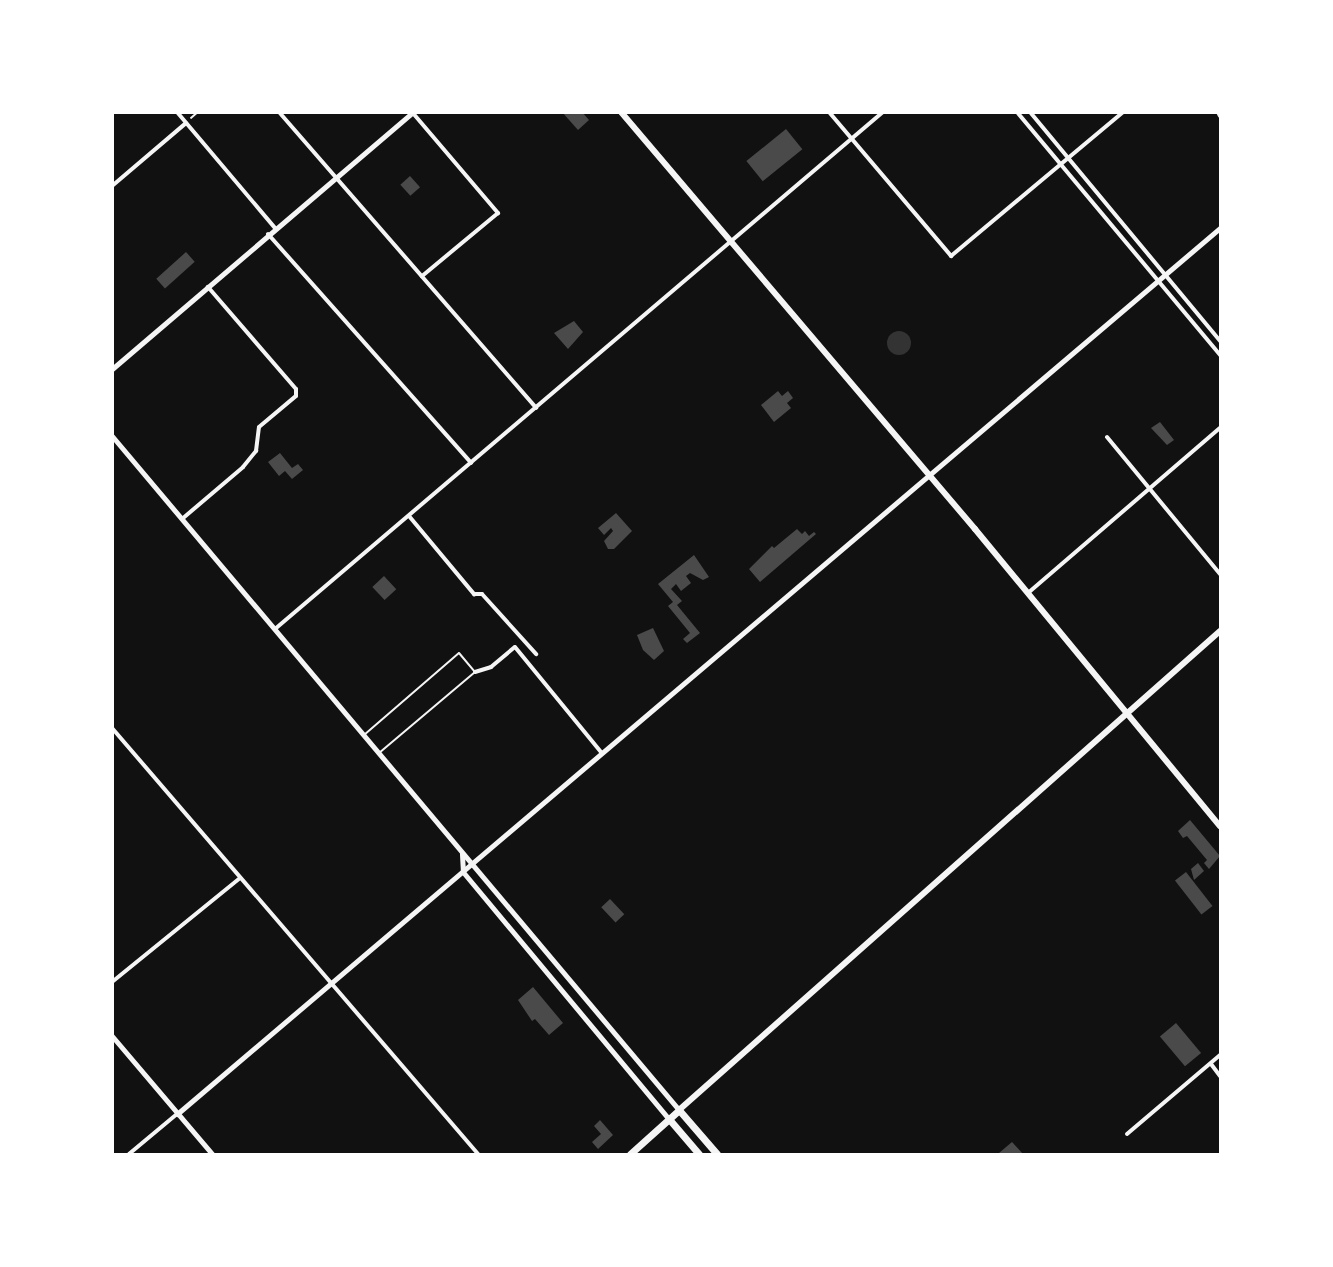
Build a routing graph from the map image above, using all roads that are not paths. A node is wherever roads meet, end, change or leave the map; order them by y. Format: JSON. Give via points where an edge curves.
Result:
{"nodes":[{"id":1,"x":177,"y":112,"type":"edge"},
{"id":2,"x":279,"y":112,"type":"edge"},
{"id":3,"x":621,"y":112,"type":"edge"},
{"id":4,"x":829,"y":112,"type":"edge"},
{"id":5,"x":884,"y":112,"type":"edge"},
{"id":6,"x":1017,"y":112,"type":"edge"},
{"id":7,"x":1030,"y":112,"type":"edge"},
{"id":8,"x":1123,"y":112,"type":"edge"},
{"id":9,"x":413,"y":113,"type":"edge"},
{"id":10,"x":186,"y":123,"type":"junction"},
{"id":11,"x":853,"y":139,"type":"junction"},
{"id":12,"x":1067,"y":157,"type":"junction"},
{"id":13,"x":1060,"y":163,"type":"junction"},
{"id":14,"x":334,"y":177,"type":"junction"},
{"id":15,"x":112,"y":186,"type":"edge"},
{"id":16,"x":275,"y":228,"type":"junction"},
{"id":17,"x":1221,"y":228,"type":"edge"},
{"id":18,"x":268,"y":234,"type":"junction"},
{"id":19,"x":730,"y":241,"type":"junction"},
{"id":20,"x":1165,"y":275,"type":"junction"},
{"id":21,"x":422,"y":276,"type":"junction"},
{"id":22,"x":1158,"y":281,"type":"junction"},
{"id":23,"x":207,"y":287,"type":"junction"},
{"id":24,"x":1221,"y":341,"type":"edge"},
{"id":25,"x":1221,"y":355,"type":"edge"},
{"id":26,"x":112,"y":369,"type":"edge"},
{"id":27,"x":536,"y":408,"type":"junction"},
{"id":28,"x":1221,"y":428,"type":"edge"},
{"id":29,"x":112,"y":436,"type":"edge"},
{"id":30,"x":1107,"y":437,"type":"dead end"},
{"id":31,"x":471,"y":463,"type":"junction"},
{"id":32,"x":927,"y":476,"type":"junction"},
{"id":33,"x":1149,"y":490,"type":"junction"},
{"id":34,"x":409,"y":516,"type":"junction"},
{"id":35,"x":182,"y":519,"type":"junction"},
{"id":36,"x":1221,"y":574,"type":"edge"},
{"id":37,"x":1028,"y":593,"type":"junction"},
{"id":38,"x":275,"y":629,"type":"junction"},
{"id":39,"x":1221,"y":631,"type":"edge"},
{"id":40,"x":536,"y":654,"type":"dead end"},
{"id":41,"x":475,"y":672,"type":"junction"},
{"id":42,"x":1125,"y":711,"type":"junction"},
{"id":43,"x":112,"y":728,"type":"edge"},
{"id":44,"x":364,"y":735,"type":"junction"},
{"id":45,"x":601,"y":752,"type":"junction"},
{"id":46,"x":379,"y":753,"type":"junction"},
{"id":47,"x":1221,"y":826,"type":"edge"},
{"id":48,"x":462,"y":854,"type":"junction"},
{"id":49,"x":472,"y":865,"type":"junction"},
{"id":50,"x":463,"y":872,"type":"junction"},
{"id":51,"x":240,"y":878,"type":"junction"},
{"id":52,"x":112,"y":982,"type":"edge"},
{"id":53,"x":331,"y":983,"type":"junction"},
{"id":54,"x":112,"y":1036,"type":"edge"},
{"id":55,"x":1221,"y":1055,"type":"edge"},
{"id":56,"x":1211,"y":1064,"type":"junction"},
{"id":57,"x":1221,"y":1076,"type":"edge"},
{"id":58,"x":680,"y":1110,"type":"junction"},
{"id":59,"x":177,"y":1114,"type":"junction"},
{"id":60,"x":669,"y":1119,"type":"junction"},
{"id":61,"x":1127,"y":1134,"type":"dead end"},
{"id":62,"x":129,"y":1155,"type":"edge"},
{"id":63,"x":212,"y":1155,"type":"edge"},
{"id":64,"x":478,"y":1155,"type":"edge"},
{"id":65,"x":630,"y":1155,"type":"edge"},
{"id":66,"x":699,"y":1155,"type":"edge"},
{"id":67,"x":717,"y":1155,"type":"edge"}],
"edges":[{"from":1,"to":10,"type":"street"},
{"from":2,"to":14,"type":"street"},
{"from":3,"to":19,"type":"main road"},
{"from":4,"to":11,"type":"street"},
{"from":5,"to":11,"type":"street"},
{"from":6,"to":13,"type":"street"},
{"from":7,"to":12,"type":"street"},
{"from":8,"to":12,"type":"street"},
{"from":9,"to":14,"type":"street"},
{"from":9,"to":21,"type":"street","via":[[498,213]]},
{"from":10,"to":15,"type":"street"},
{"from":10,"to":16,"type":"street"},
{"from":11,"to":13,"type":"street","via":[[951,256]]},
{"from":11,"to":19,"type":"street"},
{"from":12,"to":13,"type":"street"},
{"from":12,"to":20,"type":"street"},
{"from":13,"to":22,"type":"street"},
{"from":14,"to":16,"type":"street"},
{"from":14,"to":21,"type":"street"},
{"from":16,"to":18,"type":"street"},
{"from":17,"to":20,"type":"street"},
{"from":18,"to":23,"type":"street"},
{"from":18,"to":31,"type":"street"},
{"from":19,"to":27,"type":"street"},
{"from":19,"to":32,"type":"main road"},
{"from":20,"to":22,"type":"street"},
{"from":20,"to":24,"type":"street"},
{"from":21,"to":27,"type":"street"},
{"from":22,"to":25,"type":"street"},
{"from":22,"to":32,"type":"street"},
{"from":23,"to":26,"type":"street"},
{"from":23,"to":35,"type":"street","via":[[296,388],[296,396],[259,427],[256,451],[243,467]]},
{"from":27,"to":31,"type":"street"},
{"from":28,"to":33,"type":"street"},
{"from":29,"to":35,"type":"street"},
{"from":30,"to":33,"type":"street"},
{"from":31,"to":34,"type":"street"},
{"from":32,"to":37,"type":"main road"},
{"from":32,"to":45,"type":"street"},
{"from":33,"to":36,"type":"street"},
{"from":33,"to":37,"type":"street"},
{"from":34,"to":38,"type":"street"},
{"from":34,"to":40,"type":"street","via":[[474,594],[482,594]]},
{"from":35,"to":38,"type":"street"},
{"from":37,"to":42,"type":"main road"},
{"from":38,"to":44,"type":"street"},
{"from":39,"to":42,"type":"main road"},
{"from":41,"to":44,"type":"lane","via":[[459,653]]},
{"from":41,"to":45,"type":"street","via":[[490,667],[515,647]]},
{"from":41,"to":46,"type":"lane"},
{"from":42,"to":47,"type":"main road"},
{"from":42,"to":58,"type":"main road"},
{"from":43,"to":51,"type":"street"},
{"from":44,"to":46,"type":"street"},
{"from":45,"to":49,"type":"street"},
{"from":46,"to":48,"type":"street"},
{"from":48,"to":49,"type":"street"},
{"from":48,"to":50,"type":"street"},
{"from":49,"to":50,"type":"street"},
{"from":49,"to":58,"type":"street"},
{"from":50,"to":53,"type":"street"},
{"from":50,"to":60,"type":"street"},
{"from":51,"to":52,"type":"street"},
{"from":51,"to":53,"type":"street"},
{"from":53,"to":59,"type":"street"},
{"from":53,"to":64,"type":"street"},
{"from":54,"to":59,"type":"street"},
{"from":55,"to":56,"type":"street"},
{"from":56,"to":57,"type":"street"},
{"from":56,"to":61,"type":"street"},
{"from":58,"to":60,"type":"main road"},
{"from":58,"to":67,"type":"main road"},
{"from":59,"to":62,"type":"street"},
{"from":59,"to":63,"type":"street"},
{"from":60,"to":65,"type":"main road"},
{"from":60,"to":66,"type":"main road"}]}
